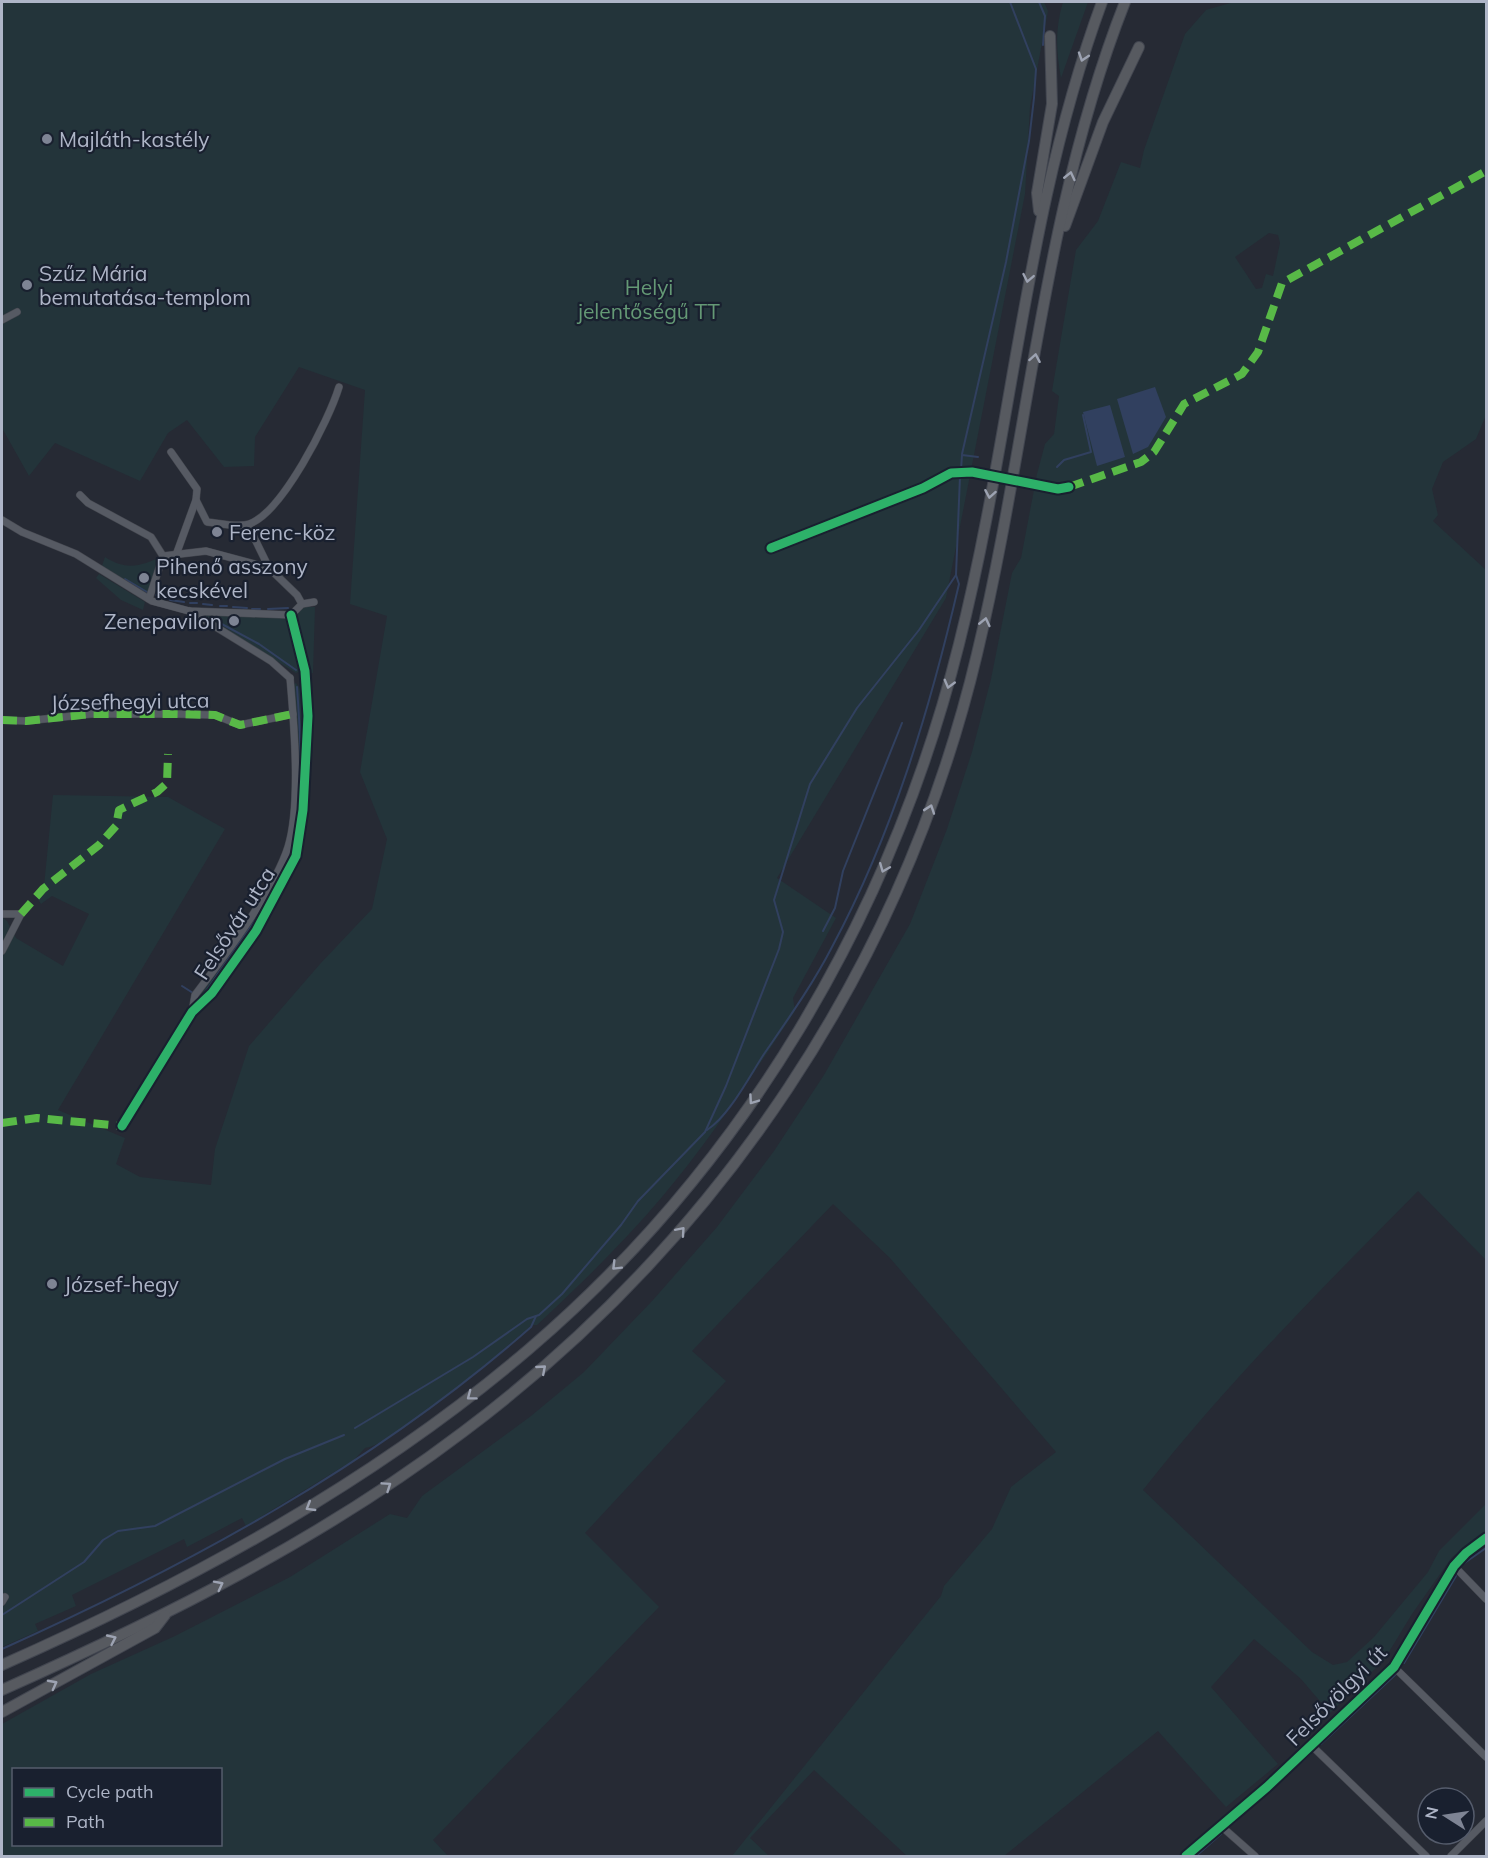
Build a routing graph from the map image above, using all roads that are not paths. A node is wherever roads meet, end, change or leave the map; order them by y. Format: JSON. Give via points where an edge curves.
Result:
{"nodes":[{"id":1,"x":1102,"y":2,"type":"edge"},
{"id":2,"x":1125,"y":2,"type":"edge"},
{"id":3,"x":1050,"y":36,"type":"dead end"},
{"id":4,"x":1139,"y":47,"type":"dead end"},
{"id":5,"x":1039,"y":220,"type":"junction"},
{"id":6,"x":1054,"y":254,"type":"junction"},
{"id":7,"x":17,"y":312,"type":"dead end"},
{"id":8,"x":2,"y":320,"type":"edge"},
{"id":9,"x":339,"y":387,"type":"dead end"},
{"id":10,"x":171,"y":452,"type":"dead end"},
{"id":11,"x":972,"y":472,"type":"tunnel mouth"},
{"id":12,"x":1037,"y":484,"type":"tunnel mouth"},
{"id":13,"x":1069,"y":487,"type":"dead end"},
{"id":14,"x":80,"y":495,"type":"dead end"},
{"id":15,"x":196,"y":500,"type":"junction"},
{"id":16,"x":2,"y":520,"type":"edge"},
{"id":17,"x":248,"y":525,"type":"junction"},
{"id":18,"x":771,"y":548,"type":"dead end"},
{"id":19,"x":176,"y":555,"type":"junction"},
{"id":20,"x":163,"y":556,"type":"junction"},
{"id":21,"x":269,"y":568,"type":"junction"},
{"id":22,"x":149,"y":598,"type":"junction"},
{"id":23,"x":314,"y":602,"type":"dead end"},
{"id":24,"x":302,"y":604,"type":"junction"},
{"id":25,"x":189,"y":610,"type":"junction"},
{"id":26,"x":291,"y":615,"type":"junction"},
{"id":27,"x":303,"y":676,"type":"junction"},
{"id":28,"x":290,"y":678,"type":"junction"},
{"id":29,"x":293,"y":714,"type":"junction"},
{"id":30,"x":2,"y":720,"type":"edge"},
{"id":31,"x":3,"y":914,"type":"edge"},
{"id":32,"x":2,"y":951,"type":"edge"},
{"id":33,"x":192,"y":1012,"type":"junction"},
{"id":34,"x":122,"y":1126,"type":"dead end"},
{"id":35,"x":1486,"y":1538,"type":"edge"},
{"id":36,"x":1454,"y":1566,"type":"junction"},
{"id":37,"x":1486,"y":1599,"type":"edge"},
{"id":38,"x":167,"y":1612,"type":"junction"},
{"id":39,"x":2,"y":1665,"type":"edge"},
{"id":40,"x":1394,"y":1667,"type":"junction"},
{"id":41,"x":2,"y":1689,"type":"edge"},
{"id":42,"x":2,"y":1712,"type":"edge"},
{"id":43,"x":1312,"y":1746,"type":"junction"},
{"id":44,"x":1486,"y":1757,"type":"edge"},
{"id":45,"x":1486,"y":1821,"type":"edge"},
{"id":46,"x":1221,"y":1826,"type":"junction"},
{"id":47,"x":1186,"y":1857,"type":"edge"},
{"id":48,"x":1255,"y":1857,"type":"edge"},
{"id":49,"x":1426,"y":1857,"type":"edge"},
{"id":50,"x":1450,"y":1857,"type":"edge"}],
"edges":[{"from":1,"to":5,"type":"highway","one_way":true,"via":[[1076,76]]},
{"from":6,"to":2,"type":"highway","one_way":true,"via":[[1087,111]]},
{"from":3,"to":5,"type":"highway","via":[[1052,104],[1037,193]]},
{"from":4,"to":6,"type":"highway","via":[[1092,147]]},
{"from":5,"to":39,"type":"highway","one_way":true,"via":[[972,591],[929,752],[887,863],[848,946],[749,1105],[681,1194],[619,1263],[537,1342],[450,1412],[356,1478],[270,1530],[144,1598]]},
{"from":38,"to":6,"type":"highway","one_way":true,"via":[[279,1553],[369,1498],[526,1383],[595,1322],[677,1236],[724,1180],[806,1065],[883,921],[926,821],[951,749],[990,599]]},
{"from":7,"to":8,"type":"street"},
{"from":9,"to":17,"type":"street","via":[[334,405],[286,492],[270,512]]},
{"from":10,"to":15,"type":"street","via":[[197,489]]},
{"from":11,"to":18,"type":"street","via":[[959,472]]},
{"from":12,"to":13,"type":"street","via":[[1058,489]]},
{"from":14,"to":20,"type":"street","via":[[151,537]]},
{"from":15,"to":17,"type":"street","via":[[207,522]]},
{"from":15,"to":19,"type":"street"},
{"from":16,"to":22,"type":"street","via":[[76,554]]},
{"from":17,"to":21,"type":"street"},
{"from":19,"to":20,"type":"street"},
{"from":19,"to":21,"type":"street","via":[[206,551]]},
{"from":20,"to":22,"type":"street"},
{"from":21,"to":24,"type":"street"},
{"from":22,"to":25,"type":"street"},
{"from":23,"to":24,"type":"street"},
{"from":24,"to":26,"type":"street"},
{"from":25,"to":26,"type":"street"},
{"from":25,"to":28,"type":"street","via":[[272,661]]},
{"from":26,"to":27,"type":"street","name":"Felsővár utca"},
{"from":27,"to":28,"type":"street"},
{"from":27,"to":33,"type":"street","name":"Felsővár utca","via":[[306,771],[296,856],[256,931],[212,993]]},
{"from":28,"to":29,"type":"street","name":"Felsővár utca"},
{"from":29,"to":30,"type":"street","name":"Józsefhegyi utca","via":[[240,725],[215,715],[175,714]]},
{"from":29,"to":33,"type":"street","name":"Felsővár utca","via":[[294,815],[288,846],[266,891],[195,995]]},
{"from":31,"to":32,"type":"street","via":[[21,914]]},
{"from":33,"to":34,"type":"street","name":"Felsővár utca"},
{"from":35,"to":36,"type":"street","name":"Felsővölgyi út"},
{"from":36,"to":37,"type":"street"},
{"from":36,"to":40,"type":"street","name":"Felsővölgyi út"},
{"from":41,"to":38,"type":"highway","one_way":true},
{"from":42,"to":38,"type":"highway","one_way":true,"via":[[154,1628]]},
{"from":40,"to":43,"type":"street","name":"Felsővölgyi út"},
{"from":40,"to":44,"type":"street"},
{"from":43,"to":46,"type":"street","name":"Felsővölgyi út"},
{"from":43,"to":49,"type":"street"},
{"from":45,"to":50,"type":"street"},
{"from":46,"to":47,"type":"street","name":"Felsővölgyi út"},
{"from":46,"to":48,"type":"street"}]}
